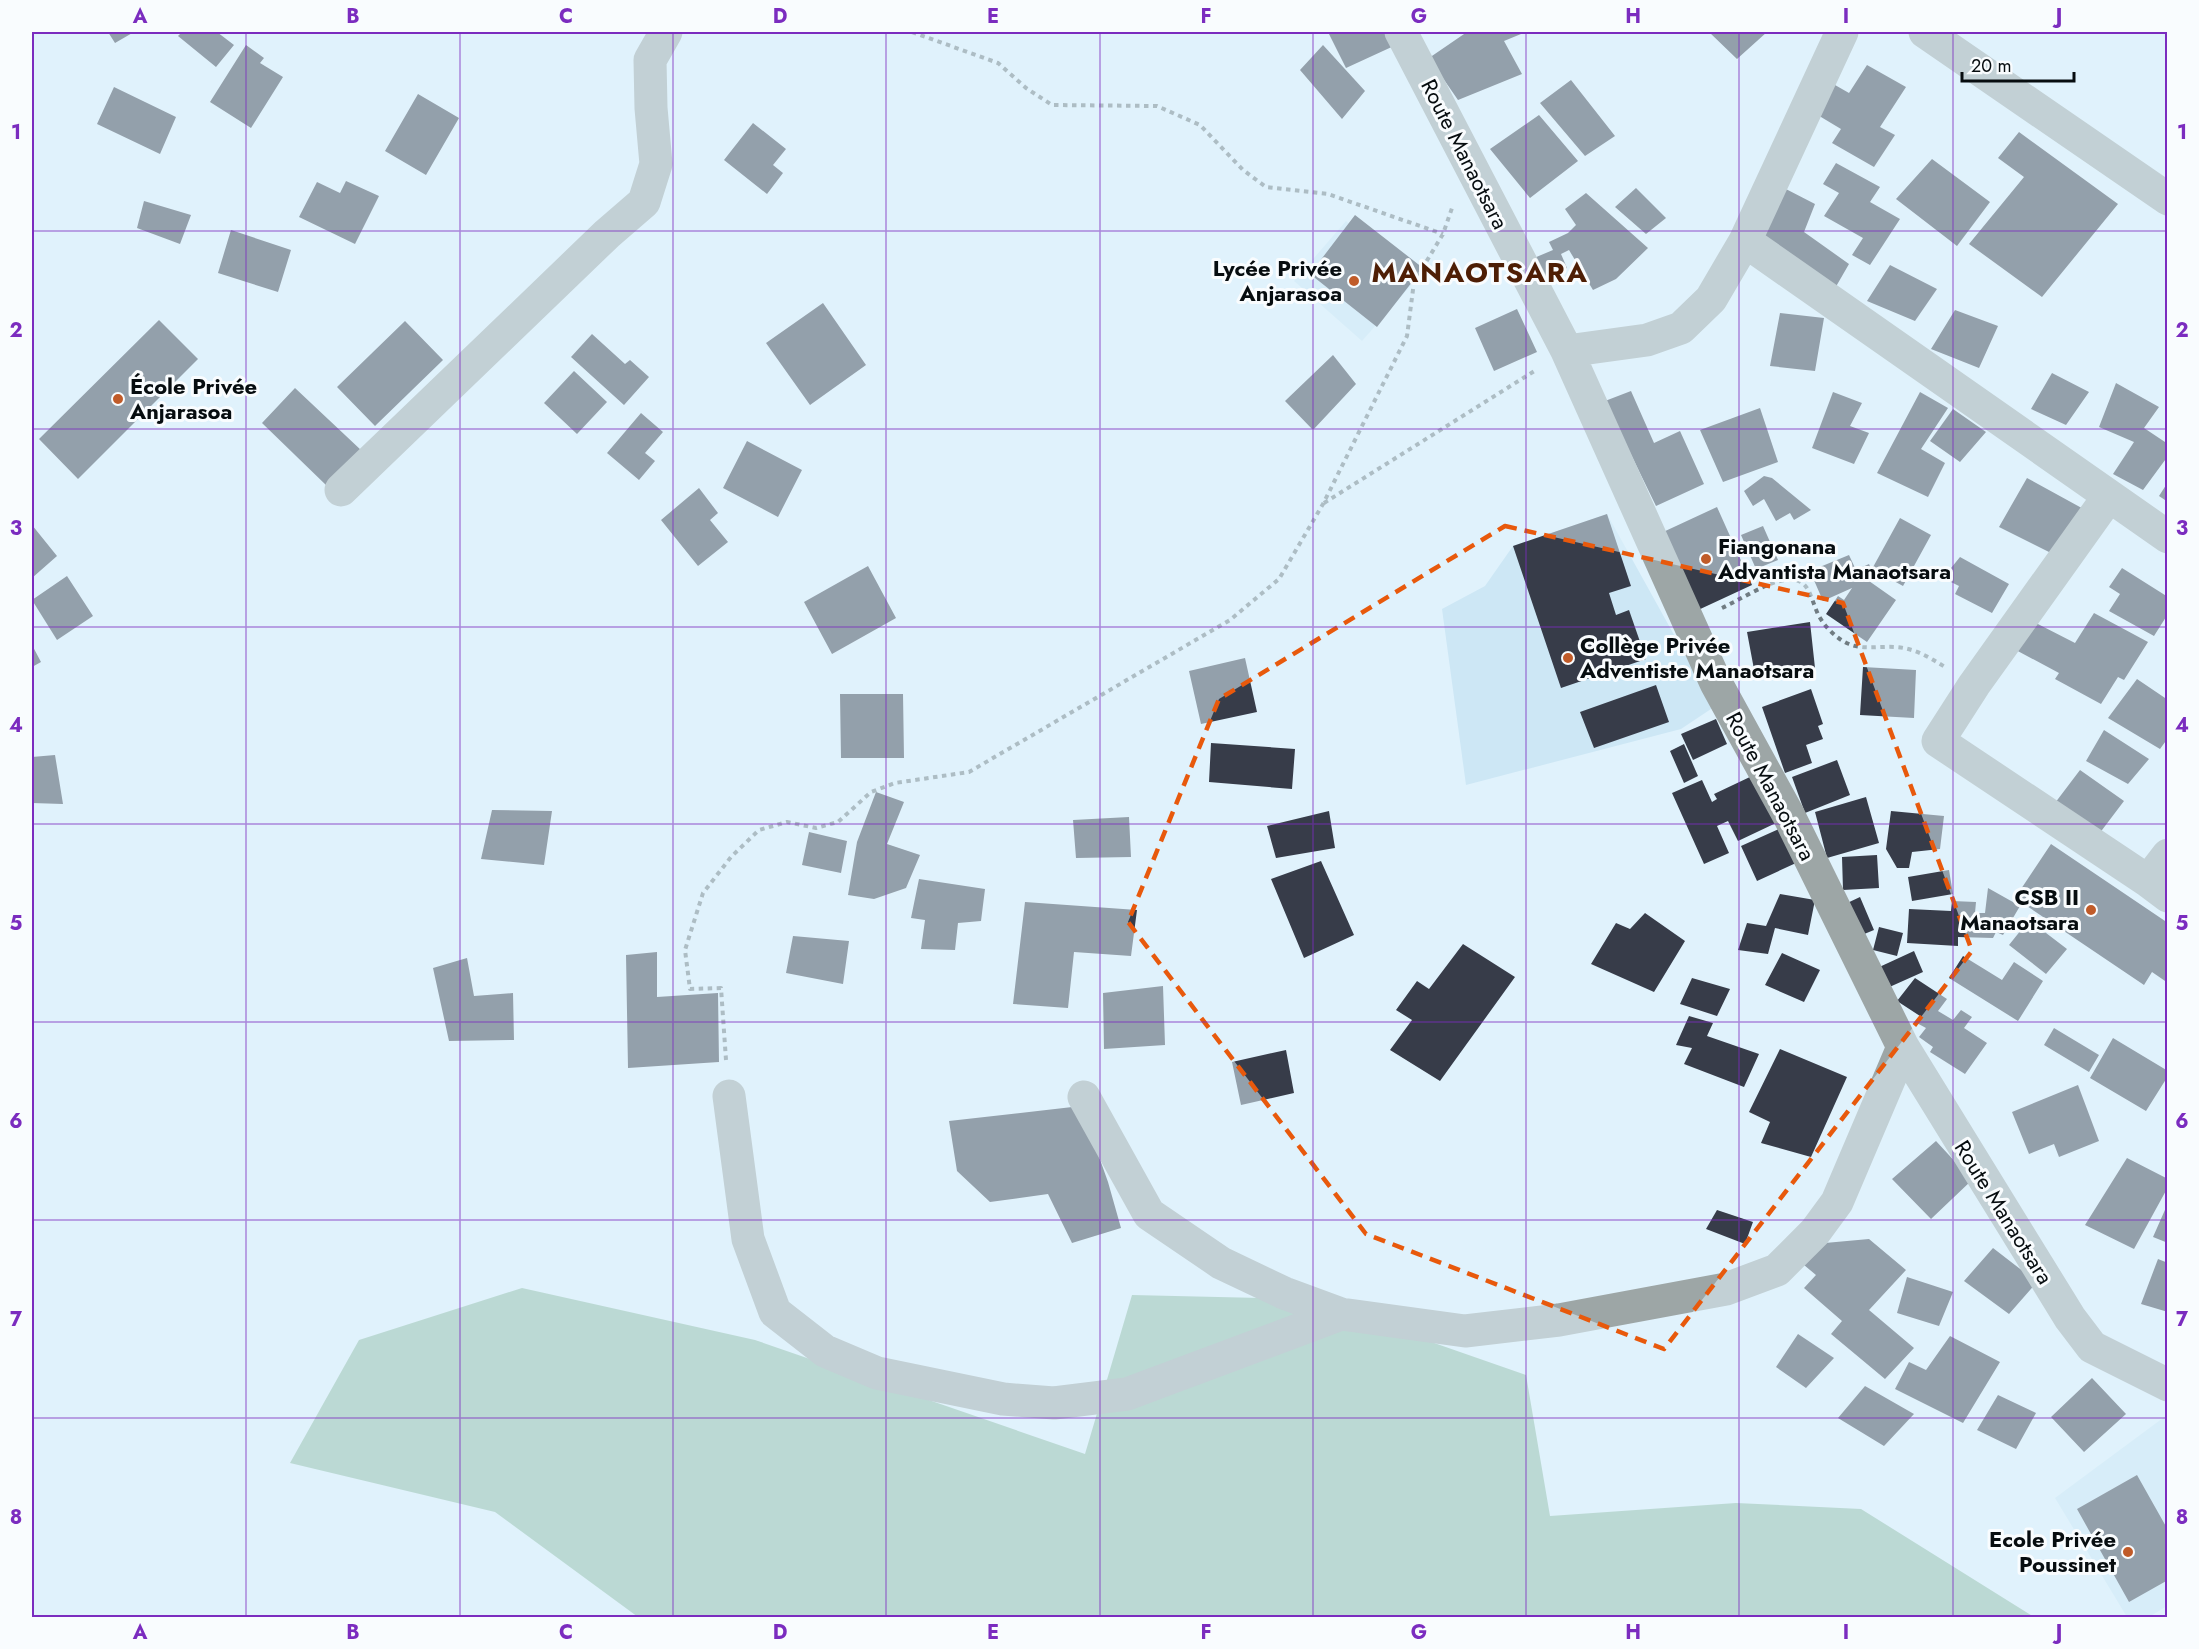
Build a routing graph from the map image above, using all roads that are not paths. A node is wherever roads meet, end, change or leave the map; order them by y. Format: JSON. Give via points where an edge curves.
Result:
{"nodes":[{"id":1,"x":666,"y":32,"type":"edge"},
{"id":2,"x":1401,"y":32,"type":"edge"},
{"id":3,"x":1842,"y":32,"type":"edge"},
{"id":4,"x":1925,"y":32,"type":"edge"},
{"id":5,"x":2168,"y":199,"type":"edge"},
{"id":6,"x":1745,"y":241,"type":"junction"},
{"id":7,"x":1567,"y":351,"type":"junction"},
{"id":8,"x":341,"y":490,"type":"dead end"},
{"id":9,"x":2109,"y":496,"type":"junction"},
{"id":10,"x":2168,"y":537,"type":"edge"},
{"id":11,"x":2168,"y":855,"type":"edge"},
{"id":12,"x":2158,"y":889,"type":"edge"},
{"id":13,"x":1903,"y":1047,"type":"junction"},
{"id":14,"x":729,"y":1096,"type":"road end"},
{"id":15,"x":1084,"y":1097,"type":"dead end"},
{"id":16,"x":1341,"y":1314,"type":"junction"},
{"id":17,"x":2168,"y":1385,"type":"edge"}],
"edges":[{"from":1,"to":8,"type":"street","via":[[650,60],[656,164],[644,202]]},
{"from":2,"to":7,"type":"street","name":"Route Manaotsara"},
{"from":3,"to":6,"type":"street"},
{"from":4,"to":5,"type":"street"},
{"from":6,"to":7,"type":"street","via":[[1711,299],[1681,328],[1647,340]]},
{"from":6,"to":9,"type":"street"},
{"from":7,"to":13,"type":"street","name":"Route Manaotsara","via":[[1716,683],[1789,816]]},
{"from":9,"to":10,"type":"street"},
{"from":9,"to":12,"type":"street","via":[[1938,741]]},
{"from":11,"to":12,"type":"street"},
{"from":13,"to":16,"type":"street","via":[[1837,1202],[1815,1232],[1777,1270],[1726,1289],[1559,1320],[1465,1330]]},
{"from":13,"to":17,"type":"street","name":"Route Manaotsara","via":[[2086,1340],[2092,1347]]},
{"from":14,"to":16,"type":"street","via":[[748,1239],[775,1312],[825,1351],[877,1373],[1024,1401],[1054,1403],[1127,1394]]},
{"from":15,"to":16,"type":"street","via":[[1149,1214],[1221,1263]]}]}
